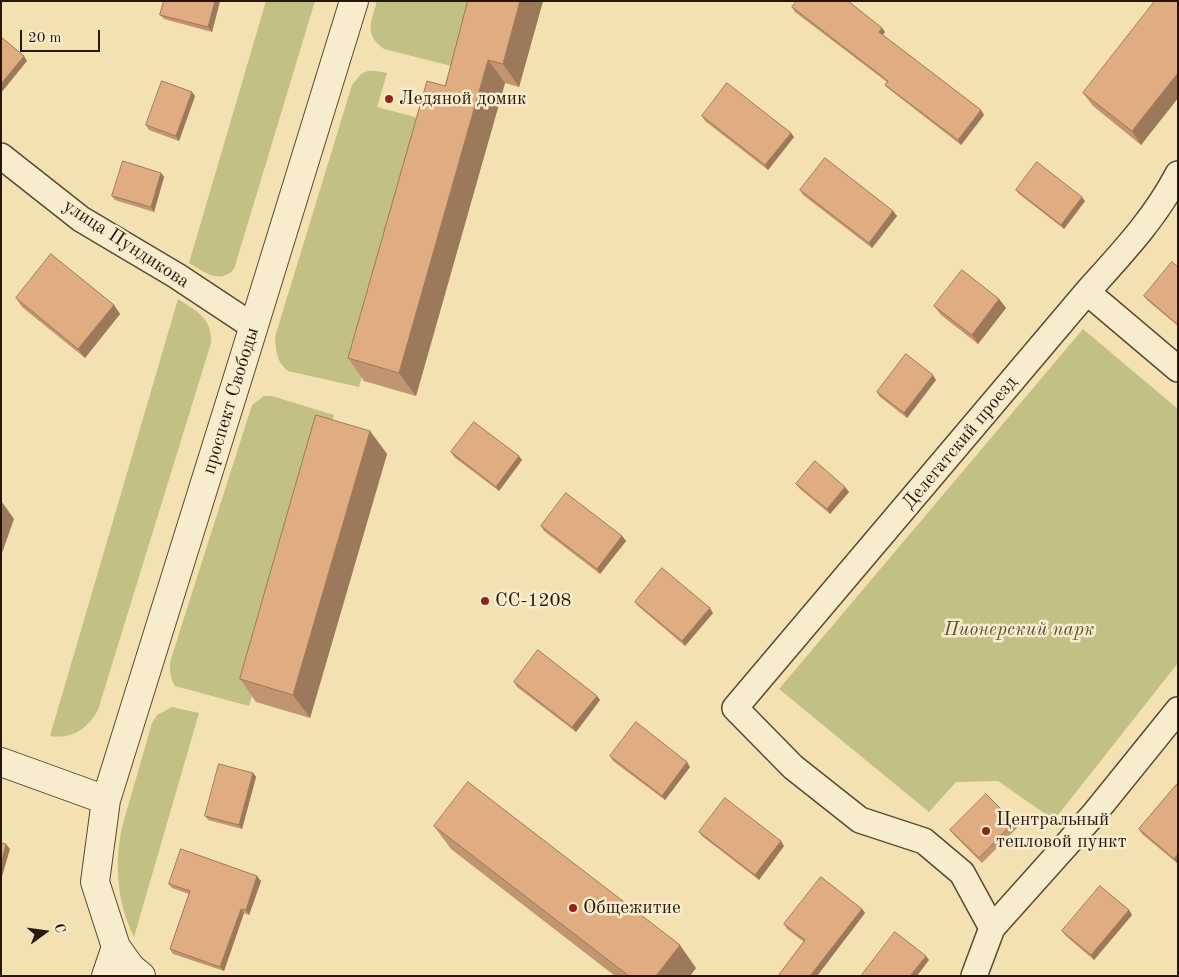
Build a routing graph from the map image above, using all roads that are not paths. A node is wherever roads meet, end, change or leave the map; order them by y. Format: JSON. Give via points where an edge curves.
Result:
{"nodes":[{"id":1,"x":354,"y":1,"type":"edge"},
{"id":2,"x":1,"y":156,"type":"edge"},
{"id":3,"x":1178,"y":174,"type":"edge"},
{"id":4,"x":1087,"y":292,"type":"junction"},
{"id":5,"x":254,"y":327,"type":"junction"},
{"id":6,"x":1178,"y":369,"type":"edge"},
{"id":7,"x":1178,"y":710,"type":"edge"},
{"id":8,"x":1,"y":762,"type":"edge"},
{"id":9,"x":106,"y":800,"type":"junction"},
{"id":10,"x":992,"y":928,"type":"junction"},
{"id":11,"x":116,"y":947,"type":"junction"},
{"id":12,"x":106,"y":976,"type":"edge"},
{"id":13,"x":141,"y":976,"type":"edge"},
{"id":14,"x":974,"y":976,"type":"edge"}],
"edges":[{"from":1,"to":5,"type":"street","name":"проспект Свободы"},
{"from":2,"to":5,"type":"street","name":"улица Пундикова","via":[[81,219]]},
{"from":3,"to":4,"type":"street","name":"Делегатский проезд","via":[[1143,230]]},
{"from":4,"to":6,"type":"street"},
{"from":4,"to":10,"type":"street","name":"Делегатский проезд","via":[[735,708],[793,766],[860,820],[924,841],[962,873]]},
{"from":5,"to":9,"type":"street","name":"проспект Свободы"},
{"from":7,"to":10,"type":"street","via":[[1094,814]]},
{"from":8,"to":9,"type":"street"},
{"from":9,"to":11,"type":"street","name":"проспект Свободы","via":[[95,882]]},
{"from":10,"to":14,"type":"street"},
{"from":11,"to":12,"type":"street"},
{"from":11,"to":13,"type":"street","name":"проспект Свободы"}]}
